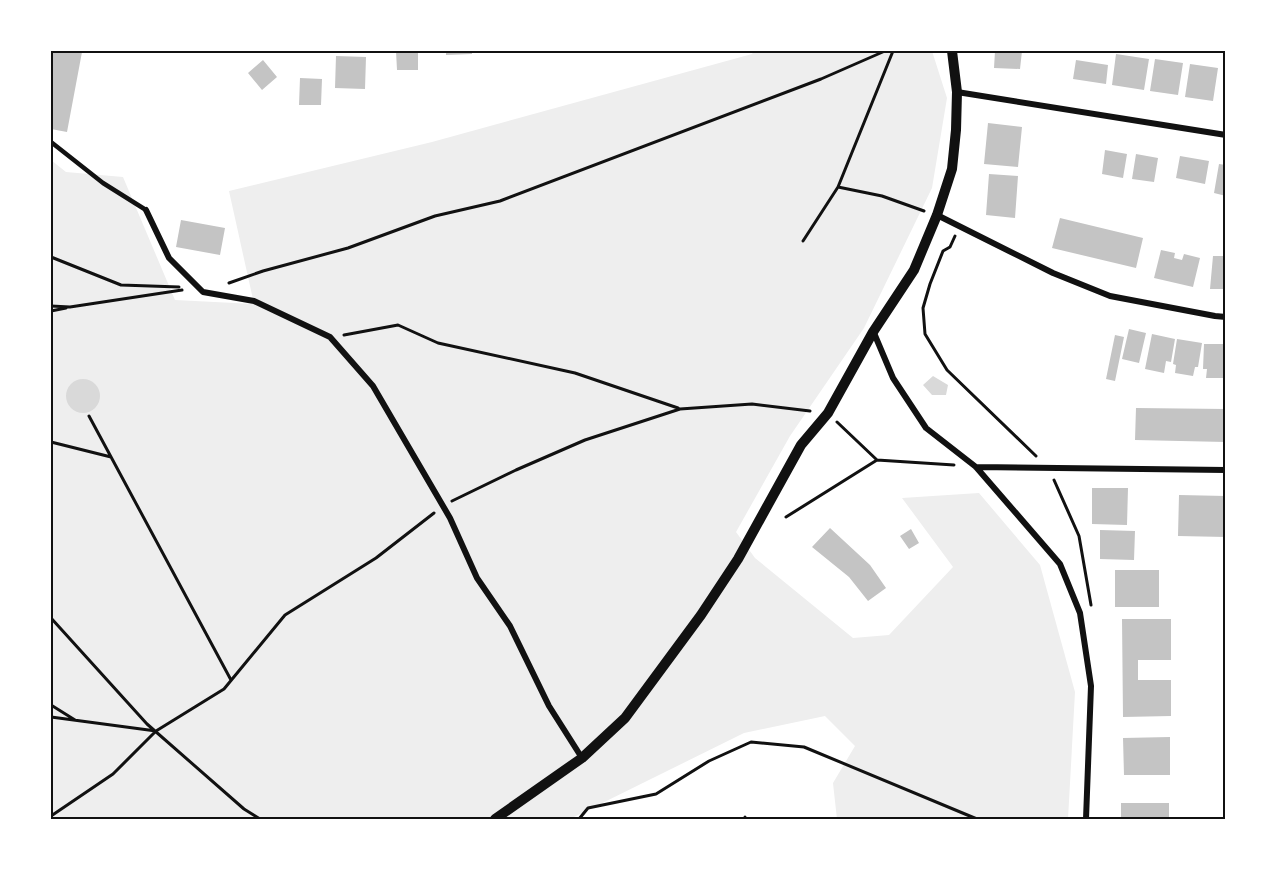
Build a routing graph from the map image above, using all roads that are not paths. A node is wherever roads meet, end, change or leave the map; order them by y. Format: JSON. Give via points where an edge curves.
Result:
{"nodes":[{"id":1,"x":952,"y":51,"type":"edge"},
{"id":2,"x":957,"y":92,"type":"junction"},
{"id":3,"x":1226,"y":135,"type":"edge"},
{"id":4,"x":51,"y":142,"type":"edge"},
{"id":5,"x":146,"y":210,"type":"joint"},
{"id":6,"x":937,"y":216,"type":"junction"},
{"id":7,"x":1226,"y":316,"type":"edge"},
{"id":8,"x":873,"y":332,"type":"junction"},
{"id":9,"x":976,"y":467,"type":"junction"},
{"id":10,"x":1226,"y":470,"type":"edge"},
{"id":11,"x":582,"y":758,"type":"junction"},
{"id":12,"x":495,"y":819,"type":"edge"},
{"id":13,"x":1086,"y":819,"type":"edge"}],
"edges":[{"from":1,"to":2,"type":"street"},
{"from":2,"to":3,"type":"street"},
{"from":2,"to":6,"type":"street","via":[[952,169]]},
{"from":4,"to":5,"type":"lane","via":[[103,183]]},
{"from":5,"to":11,"type":"street","via":[[169,258],[202,292],[254,301],[330,337],[373,386],[444,506],[477,578],[510,626],[549,706]]},
{"from":6,"to":7,"type":"street","via":[[1053,273],[1110,296]]},
{"from":6,"to":8,"type":"street","via":[[914,270]]},
{"from":8,"to":9,"type":"street","via":[[893,378],[926,428]]},
{"from":8,"to":11,"type":"street","via":[[828,413],[801,445],[738,559],[701,615],[625,718]]},
{"from":9,"to":10,"type":"street"},
{"from":9,"to":13,"type":"street","via":[[1060,564],[1080,613],[1091,686]]},
{"from":11,"to":12,"type":"street"}]}
